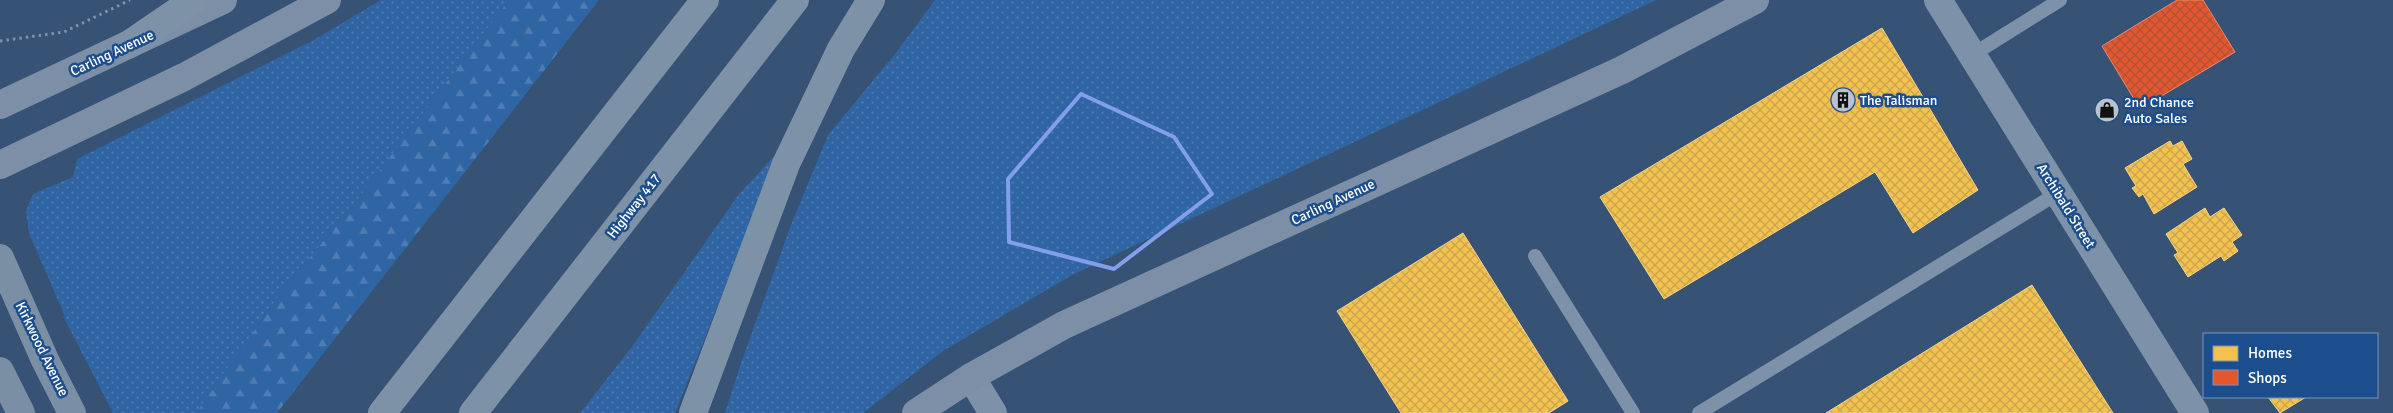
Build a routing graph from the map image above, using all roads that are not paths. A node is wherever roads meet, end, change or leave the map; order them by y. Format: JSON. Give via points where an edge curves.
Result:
{"nodes":[{"id":1,"x":194,"y":0,"type":"edge"},
{"id":2,"x":223,"y":0,"type":"edge"},
{"id":3,"x":327,"y":0,"type":"edge"},
{"id":4,"x":705,"y":0,"type":"edge"},
{"id":5,"x":795,"y":0,"type":"edge"},
{"id":6,"x":871,"y":0,"type":"edge"},
{"id":7,"x":1756,"y":0,"type":"edge"},
{"id":8,"x":1938,"y":0,"type":"edge"},
{"id":9,"x":2060,"y":0,"type":"edge"},
{"id":10,"x":128,"y":46,"type":"junction"},
{"id":11,"x":1972,"y":55,"type":"junction"},
{"id":12,"x":0,"y":105,"type":"edge"},
{"id":13,"x":0,"y":165,"type":"edge"},
{"id":14,"x":2058,"y":193,"type":"junction"},
{"id":15,"x":1535,"y":256,"type":"dead end"},
{"id":16,"x":0,"y":258,"type":"edge"},
{"id":17,"x":0,"y":371,"type":"edge"},
{"id":18,"x":971,"y":377,"type":"junction"},
{"id":19,"x":20,"y":413,"type":"edge"},
{"id":20,"x":72,"y":413,"type":"edge"},
{"id":21,"x":382,"y":413,"type":"edge"},
{"id":22,"x":473,"y":413,"type":"edge"},
{"id":23,"x":693,"y":413,"type":"edge"},
{"id":24,"x":916,"y":413,"type":"edge"},
{"id":25,"x":993,"y":413,"type":"edge"},
{"id":26,"x":1633,"y":413,"type":"edge"},
{"id":27,"x":1699,"y":413,"type":"edge"},
{"id":28,"x":2195,"y":413,"type":"edge"}],
"edges":[{"from":1,"to":10,"type":"highway"},
{"from":2,"to":10,"type":"main road","name":"Carling Avenue"},
{"from":3,"to":13,"type":"main road","via":[[184,77]]},
{"from":4,"to":21,"type":"highway"},
{"from":5,"to":22,"type":"highway","name":"Highway 417"},
{"from":6,"to":23,"type":"highway","via":[[841,49],[786,164]]},
{"from":7,"to":18,"type":"main road","name":"Carling Avenue","via":[[1622,70],[1064,325]]},
{"from":8,"to":11,"type":"street","name":"Archibald Street"},
{"from":9,"to":11,"type":"lane"},
{"from":10,"to":12,"type":"main road","name":"Carling Avenue"},
{"from":11,"to":14,"type":"street","name":"Archibald Street"},
{"from":14,"to":27,"type":"lane"},
{"from":14,"to":28,"type":"street","name":"Archibald Street"},
{"from":15,"to":26,"type":"lane"},
{"from":16,"to":20,"type":"main road","name":"Kirkwood Avenue"},
{"from":17,"to":19,"type":"main road"},
{"from":18,"to":24,"type":"main road","name":"Carling Avenue"},
{"from":18,"to":25,"type":"street"}]}
